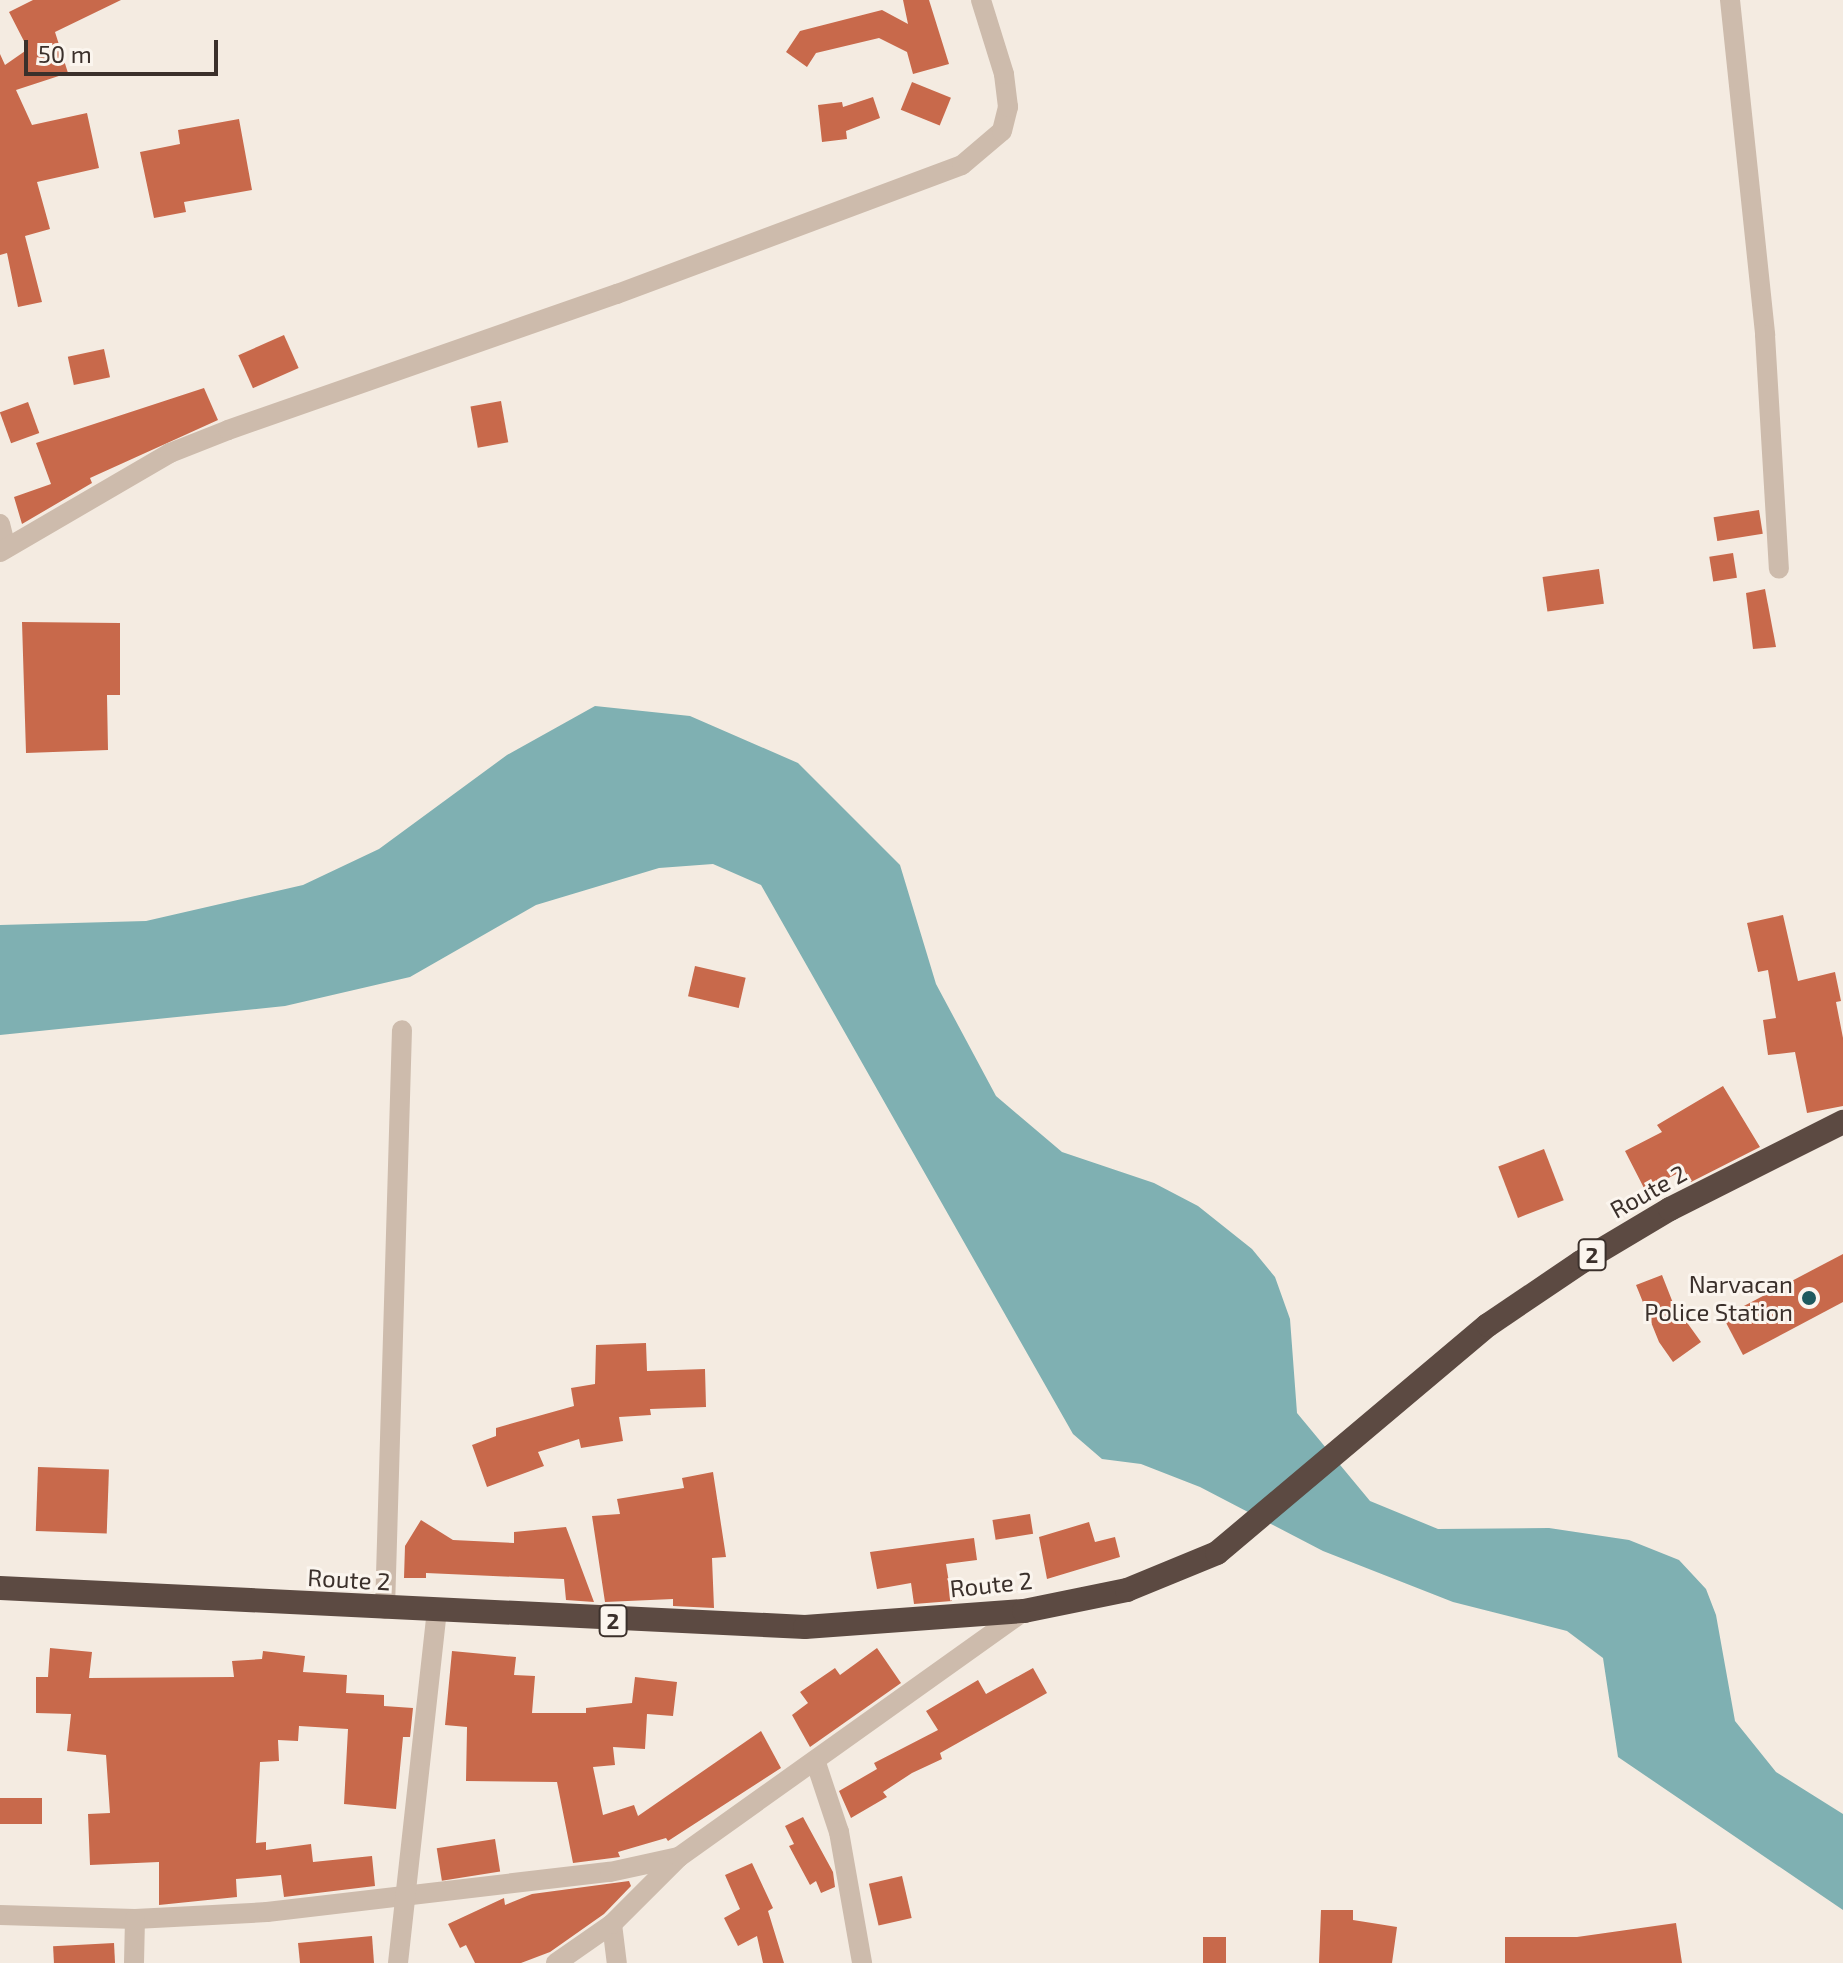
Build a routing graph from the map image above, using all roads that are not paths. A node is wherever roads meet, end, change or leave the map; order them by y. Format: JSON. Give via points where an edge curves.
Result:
{"nodes":[{"id":1,"x":981,"y":0,"type":"edge"},
{"id":2,"x":1730,"y":0,"type":"edge"},
{"id":3,"x":0,"y":524,"type":"edge"},
{"id":4,"x":3,"y":550,"type":"edge"},
{"id":5,"x":1779,"y":569,"type":"dead end"},
{"id":6,"x":402,"y":1030,"type":"dead end"},
{"id":7,"x":1843,"y":1122,"type":"edge"},
{"id":8,"x":0,"y":1588,"type":"edge"},
{"id":9,"x":385,"y":1609,"type":"junction"},
{"id":10,"x":1024,"y":1611,"type":"junction"},
{"id":11,"x":437,"y":1612,"type":"junction"},
{"id":12,"x":816,"y":1763,"type":"junction"},
{"id":13,"x":679,"y":1857,"type":"junction"},
{"id":14,"x":402,"y":1897,"type":"junction"},
{"id":15,"x":0,"y":1915,"type":"edge"},
{"id":16,"x":135,"y":1919,"type":"junction"},
{"id":17,"x":612,"y":1924,"type":"junction"},
{"id":18,"x":134,"y":1963,"type":"edge"},
{"id":19,"x":398,"y":1963,"type":"edge"},
{"id":20,"x":556,"y":1963,"type":"edge"},
{"id":21,"x":617,"y":1963,"type":"edge"},
{"id":22,"x":862,"y":1963,"type":"edge"}],
"edges":[{"from":1,"to":4,"type":"street","via":[[1004,74],[1008,107],[1002,131],[962,165],[617,294],[228,430],[159,459]]},
{"from":2,"to":5,"type":"street","via":[[1765,335]]},
{"from":3,"to":4,"type":"street"},
{"from":6,"to":9,"type":"street"},
{"from":7,"to":10,"type":"highway","name":"Route 2","number":"2","via":[[1670,1209],[1488,1325],[1217,1553],[1127,1590]]},
{"from":8,"to":9,"type":"highway","name":"Route 2","number":"2"},
{"from":9,"to":11,"type":"highway","name":"Route 2","number":"2"},
{"from":10,"to":11,"type":"highway","name":"Route 2","number":"2","via":[[805,1627]]},
{"from":10,"to":12,"type":"street"},
{"from":11,"to":14,"type":"street"},
{"from":12,"to":13,"type":"street"},
{"from":12,"to":22,"type":"street","via":[[839,1832]]},
{"from":13,"to":14,"type":"street","via":[[610,1872]]},
{"from":13,"to":17,"type":"street"},
{"from":14,"to":16,"type":"street"},
{"from":14,"to":19,"type":"street"},
{"from":15,"to":16,"type":"street"},
{"from":16,"to":18,"type":"street"},
{"from":17,"to":20,"type":"street"},
{"from":17,"to":21,"type":"street"}]}
